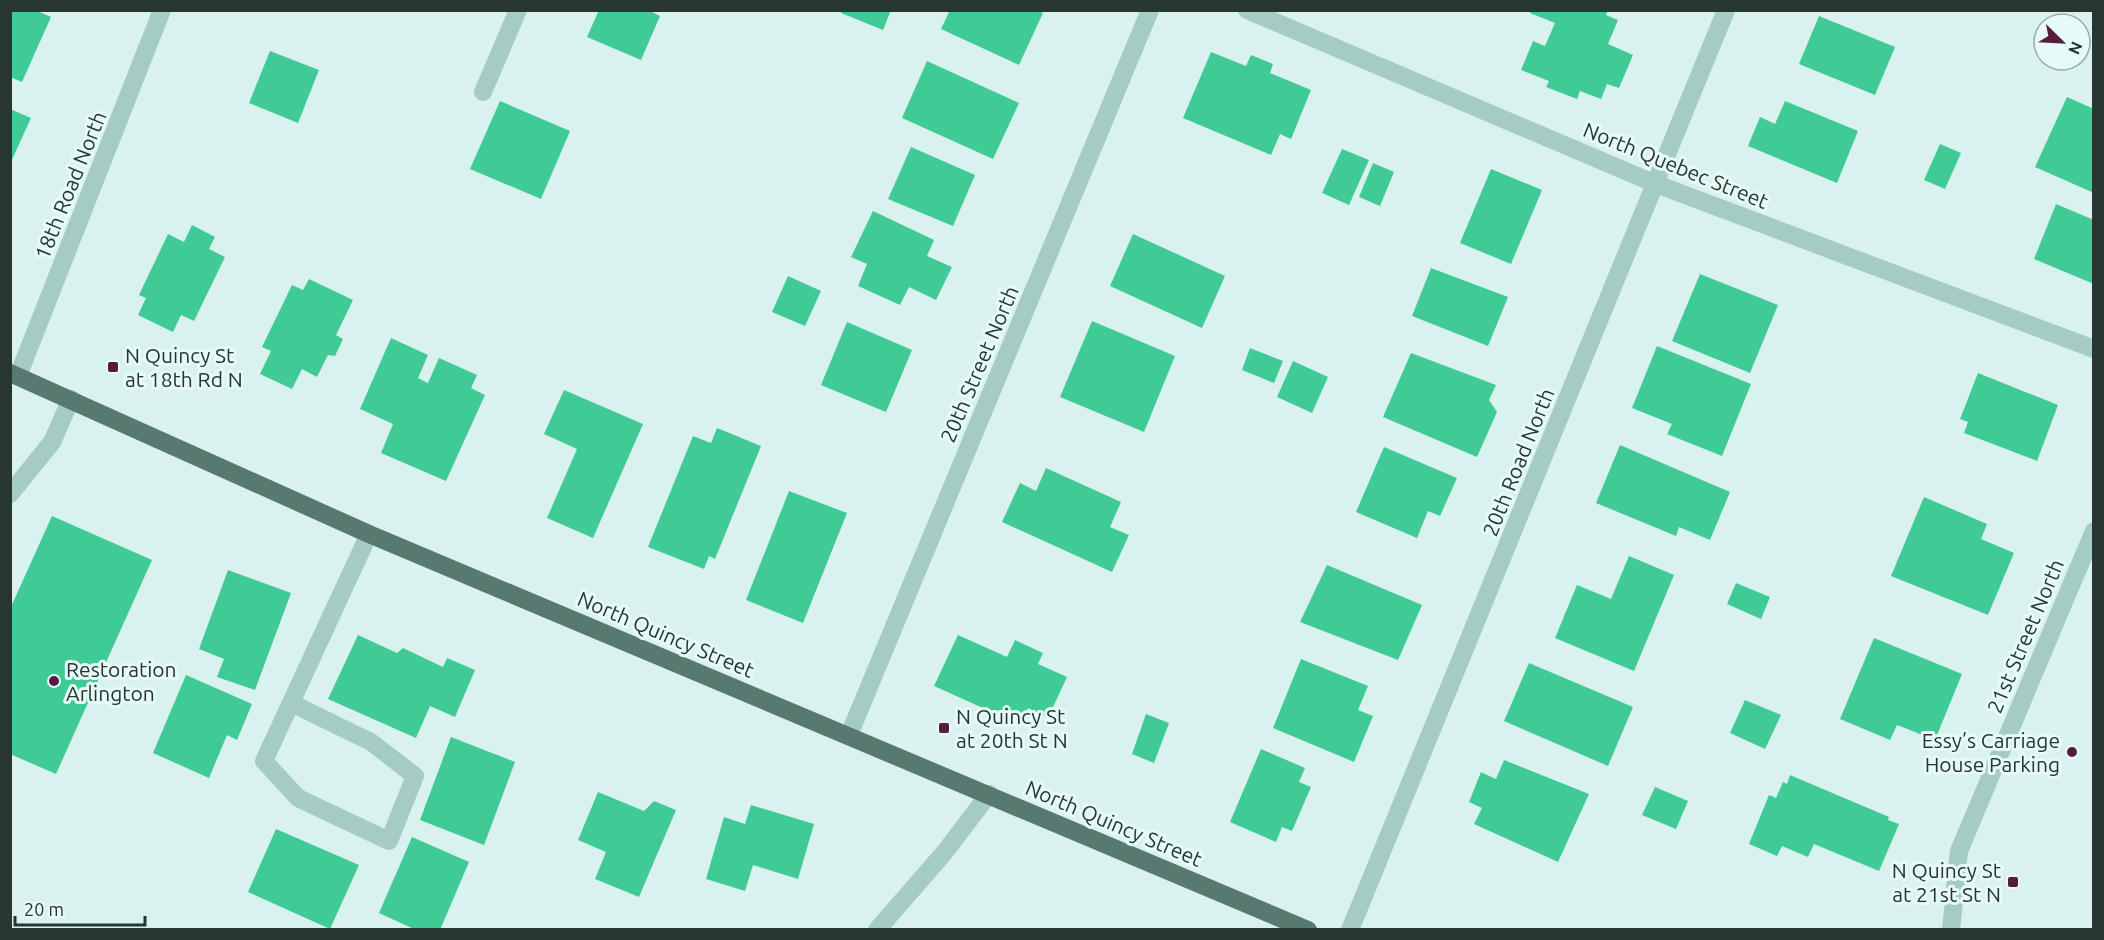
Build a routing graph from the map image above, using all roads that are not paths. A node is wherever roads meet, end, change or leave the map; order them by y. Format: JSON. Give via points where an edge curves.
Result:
{"nodes":[{"id":1,"x":162,"y":10,"type":"edge"},
{"id":2,"x":518,"y":10,"type":"edge"},
{"id":3,"x":1150,"y":10,"type":"edge"},
{"id":4,"x":1247,"y":10,"type":"edge"},
{"id":5,"x":1726,"y":10,"type":"edge"},
{"id":6,"x":483,"y":92,"type":"dead end"},
{"id":7,"x":1656,"y":184,"type":"junction"},
{"id":8,"x":2094,"y":350,"type":"edge"},
{"id":9,"x":14,"y":374,"type":"edge"},
{"id":10,"x":70,"y":399,"type":"junction"},
{"id":11,"x":10,"y":494,"type":"edge"},
{"id":12,"x":2094,"y":531,"type":"edge"},
{"id":13,"x":369,"y":534,"type":"junction"},
{"id":14,"x":291,"y":703,"type":"junction"},
{"id":15,"x":849,"y":735,"type":"junction"},
{"id":16,"x":989,"y":794,"type":"junction"},
{"id":17,"x":877,"y":930,"type":"edge"},
{"id":18,"x":1308,"y":930,"type":"edge"},
{"id":19,"x":1350,"y":930,"type":"edge"},
{"id":20,"x":1951,"y":930,"type":"edge"}],
"edges":[{"from":1,"to":9,"type":"street","name":"18th Road North"},
{"from":2,"to":6,"type":"street"},
{"from":3,"to":15,"type":"street","name":"20th Street North"},
{"from":4,"to":7,"type":"street","name":"North Quebec Street"},
{"from":5,"to":7,"type":"street","name":"20th Road North"},
{"from":7,"to":8,"type":"street","name":"North Quebec Street"},
{"from":7,"to":19,"type":"street","name":"20th Road North"},
{"from":9,"to":10,"type":"main road","name":"North Quincy Street"},
{"from":10,"to":11,"type":"street","via":[[52,442]]},
{"from":10,"to":13,"type":"main road","name":"North Quincy Street"},
{"from":12,"to":20,"type":"street","name":"21st Street North","via":[[1959,850]]},
{"from":13,"to":14,"type":"street"},
{"from":13,"to":15,"type":"main road","name":"North Quincy Street"},
{"from":14,"to":14,"type":"street","via":[[264,761],[298,798],[389,841],[415,776],[371,742]]},
{"from":15,"to":16,"type":"main road","name":"North Quincy Street"},
{"from":16,"to":17,"type":"street"},
{"from":16,"to":18,"type":"main road","name":"North Quincy Street"}]}
